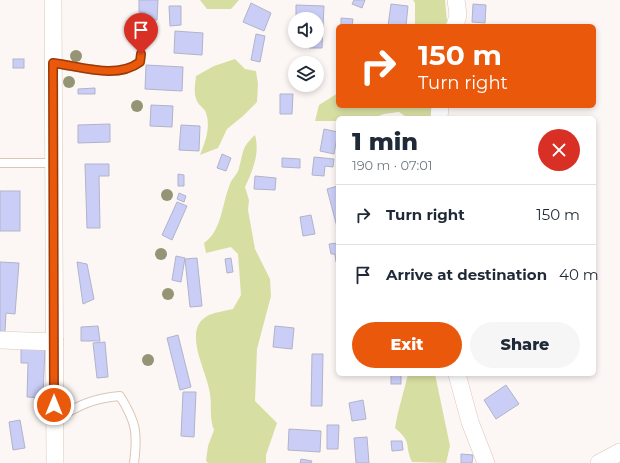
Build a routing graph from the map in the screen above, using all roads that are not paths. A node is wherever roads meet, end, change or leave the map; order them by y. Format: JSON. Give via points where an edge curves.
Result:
{"nodes":[{"id":1,"x":53,"y":0,"type":"edge"},
{"id":2,"x":456,"y":0,"type":"edge"},
{"id":3,"x":456,"y":24,"type":"edge"},
{"id":4,"x":141,"y":54,"type":"dead end"},
{"id":5,"x":53,"y":63,"type":"junction"},
{"id":6,"x":0,"y":163,"type":"edge"},
{"id":7,"x":53,"y":163,"type":"junction"},
{"id":8,"x":0,"y":340,"type":"edge"},
{"id":9,"x":55,"y":342,"type":"junction"},
{"id":10,"x":458,"y":376,"type":"edge"},
{"id":11,"x":54,"y":421,"type":"junction"},
{"id":12,"x":620,"y":452,"type":"edge"},
{"id":13,"x":55,"y":463,"type":"edge"},
{"id":14,"x":134,"y":463,"type":"edge"},
{"id":15,"x":486,"y":463,"type":"edge"},
{"id":16,"x":599,"y":463,"type":"edge"}],
"edges":[{"from":1,"to":5,"type":"street"},
{"from":2,"to":3,"type":"street","via":[[458,15]]},
{"from":4,"to":5,"type":"lane","via":[[140,62],[133,67],[112,70],[97,71]]},
{"from":5,"to":7,"type":"street"},
{"from":6,"to":7,"type":"lane"},
{"from":7,"to":9,"type":"street"},
{"from":8,"to":9,"type":"street"},
{"from":9,"to":11,"type":"street"},
{"from":10,"to":15,"type":"street","via":[[470,422]]},
{"from":11,"to":13,"type":"street"},
{"from":11,"to":14,"type":"lane","via":[[78,405],[102,397],[120,396],[133,417],[137,440]]},
{"from":12,"to":16,"type":"street"}]}
